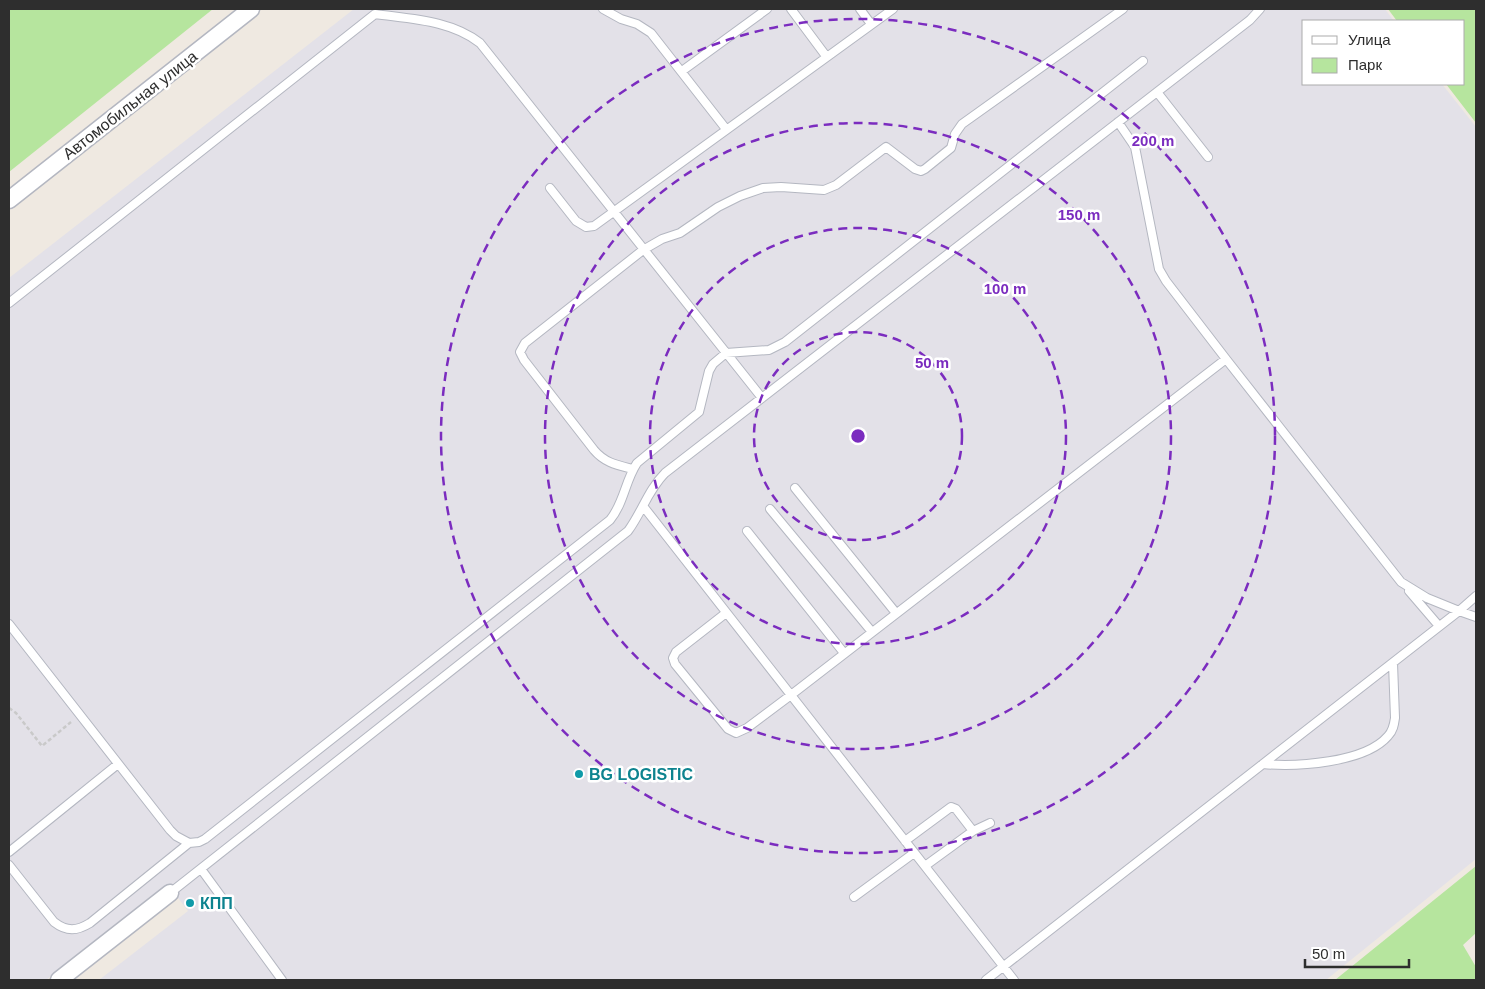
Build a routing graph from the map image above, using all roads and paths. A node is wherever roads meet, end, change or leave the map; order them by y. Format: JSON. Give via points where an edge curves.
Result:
{"nodes":[{"id":1,"x":251,"y":9,"type":"edge"},
{"id":2,"x":604,"y":9,"type":"edge"},
{"id":3,"x":767,"y":9,"type":"edge"},
{"id":4,"x":791,"y":9,"type":"edge"},
{"id":5,"x":860,"y":9,"type":"edge"},
{"id":6,"x":893,"y":9,"type":"edge"},
{"id":7,"x":1122,"y":9,"type":"edge"},
{"id":8,"x":1260,"y":9,"type":"edge"},
{"id":9,"x":377,"y":11,"type":"edge"},
{"id":10,"x":871,"y":24,"type":"junction"},
{"id":11,"x":826,"y":56,"type":"junction"},
{"id":12,"x":1143,"y":61,"type":"dead end"},
{"id":13,"x":682,"y":71,"type":"junction"},
{"id":14,"x":1157,"y":92,"type":"junction"},
{"id":15,"x":1118,"y":122,"type":"junction"},
{"id":16,"x":726,"y":129,"type":"junction"},
{"id":17,"x":1208,"y":157,"type":"dead end"},
{"id":18,"x":550,"y":188,"type":"dead end"},
{"id":19,"x":9,"y":200,"type":"edge"},
{"id":20,"x":613,"y":211,"type":"junction"},
{"id":21,"x":643,"y":250,"type":"junction"},
{"id":22,"x":9,"y":303,"type":"edge"},
{"id":23,"x":726,"y":353,"type":"junction"},
{"id":24,"x":1226,"y":359,"type":"junction"},
{"id":25,"x":762,"y":398,"type":"junction"},
{"id":26,"x":633,"y":469,"type":"junction"},
{"id":27,"x":795,"y":488,"type":"dead end"},
{"id":28,"x":643,"y":506,"type":"junction"},
{"id":29,"x":770,"y":510,"type":"dead end"},
{"id":30,"x":746,"y":531,"type":"dead end"},
{"id":31,"x":1401,"y":582,"type":"junction"},
{"id":32,"x":1476,"y":596,"type":"edge"},
{"id":33,"x":1459,"y":610,"type":"junction"},
{"id":34,"x":726,"y":613,"type":"junction"},
{"id":35,"x":896,"y":613,"type":"junction"},
{"id":36,"x":1476,"y":617,"type":"edge"},
{"id":37,"x":9,"y":624,"type":"edge"},
{"id":38,"x":1440,"y":626,"type":"junction"},
{"id":39,"x":872,"y":632,"type":"junction"},
{"id":40,"x":844,"y":653,"type":"junction"},
{"id":41,"x":1393,"y":663,"type":"junction"},
{"id":42,"x":791,"y":694,"type":"junction"},
{"id":43,"x":9,"y":708,"type":"edge"},
{"id":44,"x":71,"y":722,"type":"dead end"},
{"id":45,"x":118,"y":764,"type":"junction"},
{"id":46,"x":1263,"y":764,"type":"junction"},
{"id":47,"x":990,"y":824,"type":"dead end"},
{"id":48,"x":973,"y":831,"type":"junction"},
{"id":49,"x":905,"y":841,"type":"junction"},
{"id":50,"x":189,"y":843,"type":"junction"},
{"id":51,"x":9,"y":852,"type":"edge"},
{"id":52,"x":914,"y":853,"type":"junction"},
{"id":53,"x":9,"y":865,"type":"edge"},
{"id":54,"x":925,"y":866,"type":"junction"},
{"id":55,"x":201,"y":870,"type":"junction"},
{"id":56,"x":170,"y":894,"type":"joint"},
{"id":57,"x":854,"y":897,"type":"dead end"},
{"id":58,"x":1004,"y":967,"type":"junction"},
{"id":59,"x":59,"y":980,"type":"edge"},
{"id":60,"x":282,"y":980,"type":"edge"},
{"id":61,"x":986,"y":980,"type":"edge"},
{"id":62,"x":1014,"y":980,"type":"edge"}],
"edges":[{"from":1,"to":19,"type":"street","name":"Автомобильная улица"},
{"from":2,"to":13,"type":"lane","via":[[651,33]]},
{"from":3,"to":13,"type":"lane"},
{"from":4,"to":11,"type":"lane"},
{"from":5,"to":10,"type":"lane"},
{"from":6,"to":10,"type":"lane"},
{"from":7,"to":21,"type":"lane","via":[[962,124],[951,148],[925,169],[915,170],[886,146],[836,185],[824,190],[763,188],[740,196],[680,233]]},
{"from":8,"to":14,"type":"lane"},
{"from":9,"to":20,"type":"lane","via":[[469,34]]},
{"from":9,"to":22,"type":"lane"},
{"from":10,"to":11,"type":"lane"},
{"from":11,"to":16,"type":"lane"},
{"from":12,"to":23,"type":"lane","via":[[785,342],[769,350]]},
{"from":13,"to":16,"type":"lane"},
{"from":14,"to":15,"type":"lane"},
{"from":14,"to":17,"type":"lane"},
{"from":15,"to":24,"type":"lane","via":[[1135,147],[1159,269]]},
{"from":15,"to":25,"type":"lane"},
{"from":16,"to":20,"type":"lane"},
{"from":18,"to":20,"type":"lane","via":[[576,221],[586,227],[594,226]]},
{"from":20,"to":21,"type":"lane"},
{"from":21,"to":23,"type":"lane"},
{"from":21,"to":26,"type":"lane","via":[[525,343],[520,352],[601,458]]},
{"from":23,"to":25,"type":"lane"},
{"from":23,"to":26,"type":"lane","via":[[711,367],[699,412]]},
{"from":24,"to":31,"type":"lane"},
{"from":24,"to":35,"type":"lane"},
{"from":25,"to":28,"type":"lane","via":[[665,473],[655,483]]},
{"from":26,"to":50,"type":"lane","via":[[621,504],[610,520],[204,839]]},
{"from":27,"to":35,"type":"lane"},
{"from":28,"to":34,"type":"lane"},
{"from":28,"to":55,"type":"lane","via":[[628,531]]},
{"from":29,"to":39,"type":"lane"},
{"from":30,"to":40,"type":"lane"},
{"from":31,"to":33,"type":"lane","via":[[1427,598]]},
{"from":31,"to":38,"type":"lane"},
{"from":32,"to":33,"type":"lane"},
{"from":33,"to":36,"type":"lane"},
{"from":33,"to":38,"type":"lane"},
{"from":34,"to":42,"type":"lane"},
{"from":34,"to":42,"type":"lane","via":[[676,652],[675,664],[732,732],[747,728]]},
{"from":35,"to":39,"type":"lane"},
{"from":37,"to":45,"type":"lane"},
{"from":38,"to":41,"type":"lane"},
{"from":39,"to":40,"type":"lane"},
{"from":40,"to":42,"type":"lane"},
{"from":41,"to":46,"type":"lane"},
{"from":41,"to":46,"type":"lane","via":[[1394,727],[1375,748],[1318,763]]},
{"from":42,"to":49,"type":"lane"},
{"from":43,"to":44,"type":"path","via":[[42,746]]},
{"from":45,"to":50,"type":"lane","via":[[170,830]]},
{"from":45,"to":51,"type":"lane"},
{"from":46,"to":58,"type":"lane"},
{"from":47,"to":48,"type":"lane"},
{"from":48,"to":49,"type":"lane","via":[[952,807]]},
{"from":48,"to":54,"type":"lane"},
{"from":49,"to":52,"type":"lane"},
{"from":50,"to":53,"type":"lane","via":[[90,923],[72,930],[54,922]]},
{"from":52,"to":54,"type":"lane"},
{"from":52,"to":57,"type":"lane"},
{"from":54,"to":58,"type":"lane"},
{"from":55,"to":56,"type":"lane"},
{"from":55,"to":60,"type":"lane"},
{"from":56,"to":59,"type":"street"},
{"from":58,"to":61,"type":"lane"},
{"from":58,"to":62,"type":"lane"}]}
